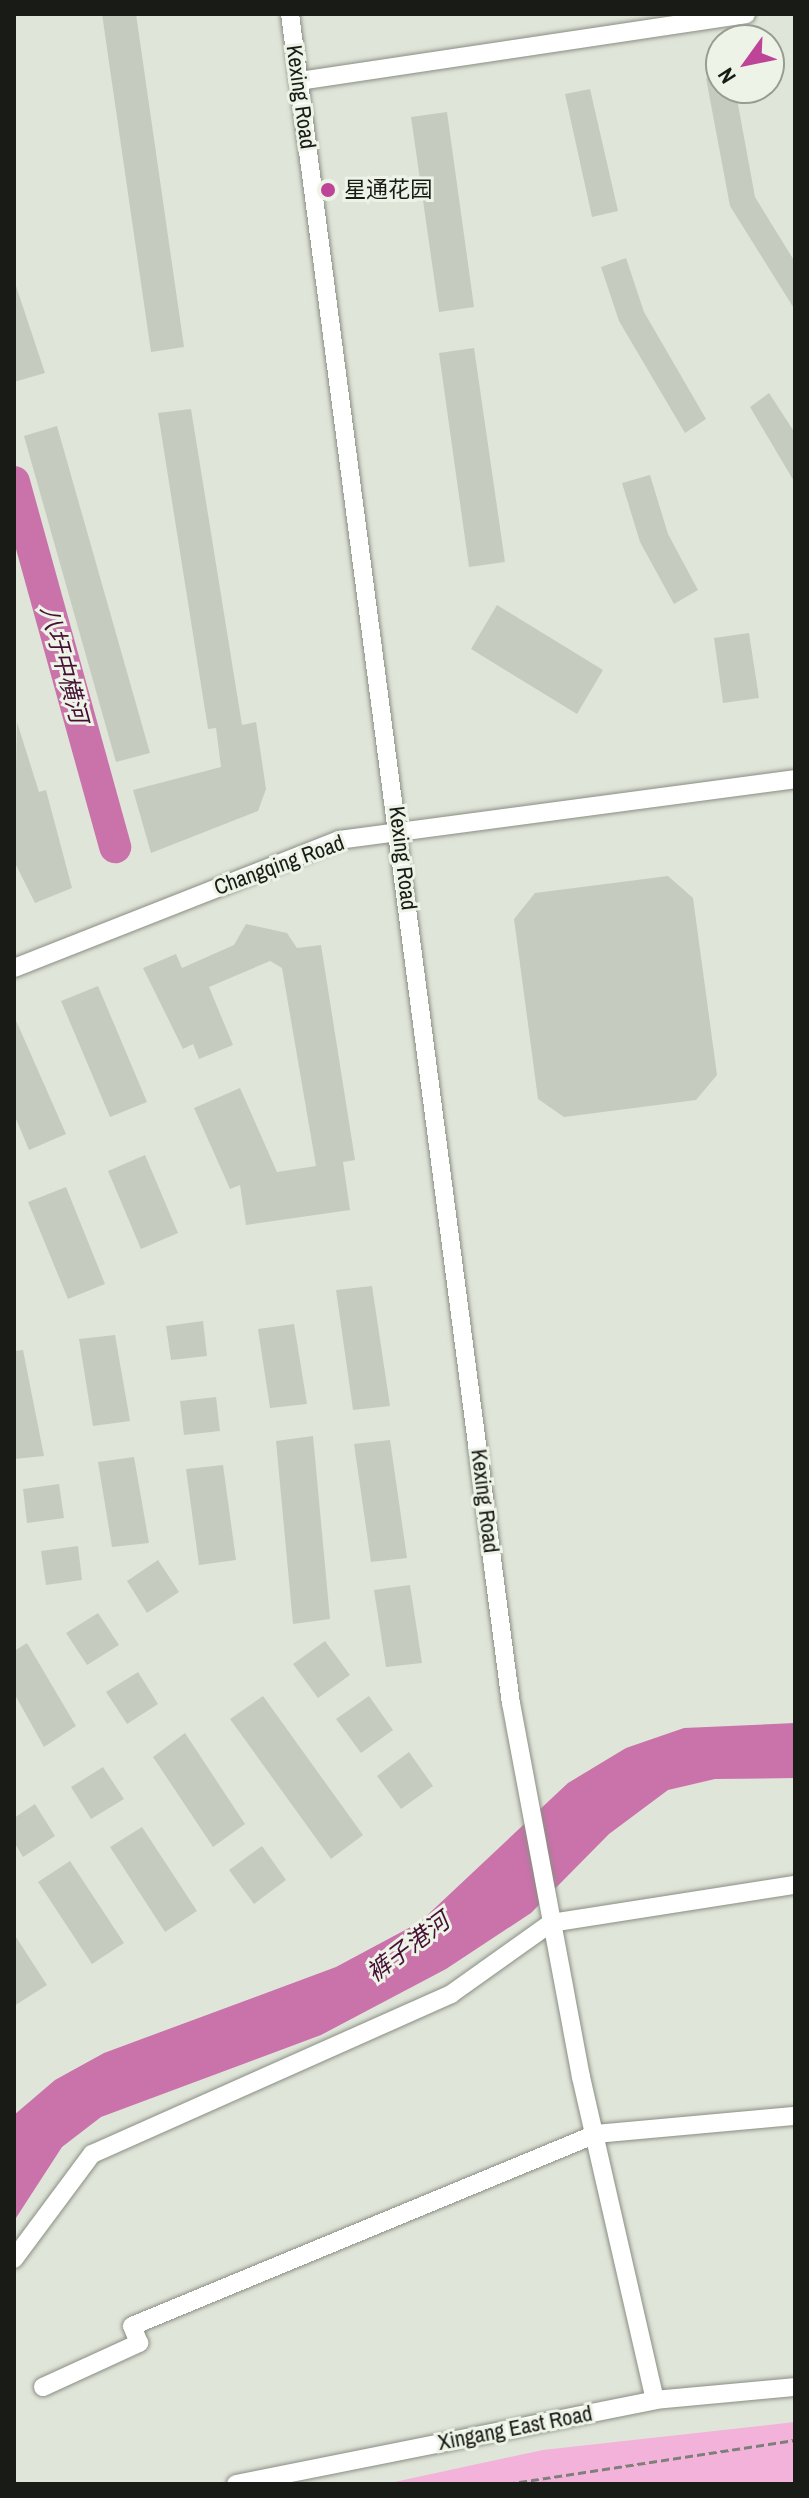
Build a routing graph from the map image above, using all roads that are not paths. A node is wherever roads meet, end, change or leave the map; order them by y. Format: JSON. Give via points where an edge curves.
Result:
{"nodes":[{"id":1,"x":290,"y":14,"type":"edge"},
{"id":2,"x":746,"y":14,"type":"edge"},
{"id":3,"x":299,"y":81,"type":"junction"},
{"id":4,"x":795,"y":779,"type":"edge"},
{"id":5,"x":400,"y":832,"type":"junction"},
{"id":6,"x":14,"y":968,"type":"edge"},
{"id":7,"x":795,"y":1885,"type":"edge"},
{"id":8,"x":549,"y":1914,"type":"junction"},
{"id":9,"x":795,"y":2116,"type":"edge"},
{"id":10,"x":596,"y":2134,"type":"junction"},
{"id":11,"x":14,"y":2259,"type":"edge"},
{"id":12,"x":43,"y":2387,"type":"dead end"},
{"id":13,"x":795,"y":2387,"type":"edge"},
{"id":14,"x":655,"y":2400,"type":"junction"},
{"id":15,"x":236,"y":2484,"type":"edge"}],
"edges":[{"from":1,"to":3,"type":"street","name":"Kexing Road"},
{"from":2,"to":3,"type":"street"},
{"from":3,"to":5,"type":"street","name":"Kexing Road"},
{"from":4,"to":5,"type":"street","name":"Changqing Road"},
{"from":5,"to":6,"type":"street","name":"Changqing Road","via":[[339,840]]},
{"from":5,"to":8,"type":"street","name":"Kexing Road","via":[[511,1703]]},
{"from":7,"to":8,"type":"street"},
{"from":8,"to":10,"type":"street","name":"Kexing Road"},
{"from":8,"to":11,"type":"street","via":[[451,1994],[92,2154]]},
{"from":9,"to":10,"type":"street"},
{"from":10,"to":12,"type":"street","via":[[132,2326],[139,2343]]},
{"from":10,"to":14,"type":"street","name":"Kexing Road"},
{"from":13,"to":14,"type":"street","name":"Xingang East Road"},
{"from":14,"to":15,"type":"street","name":"Xingang East Road"}]}
